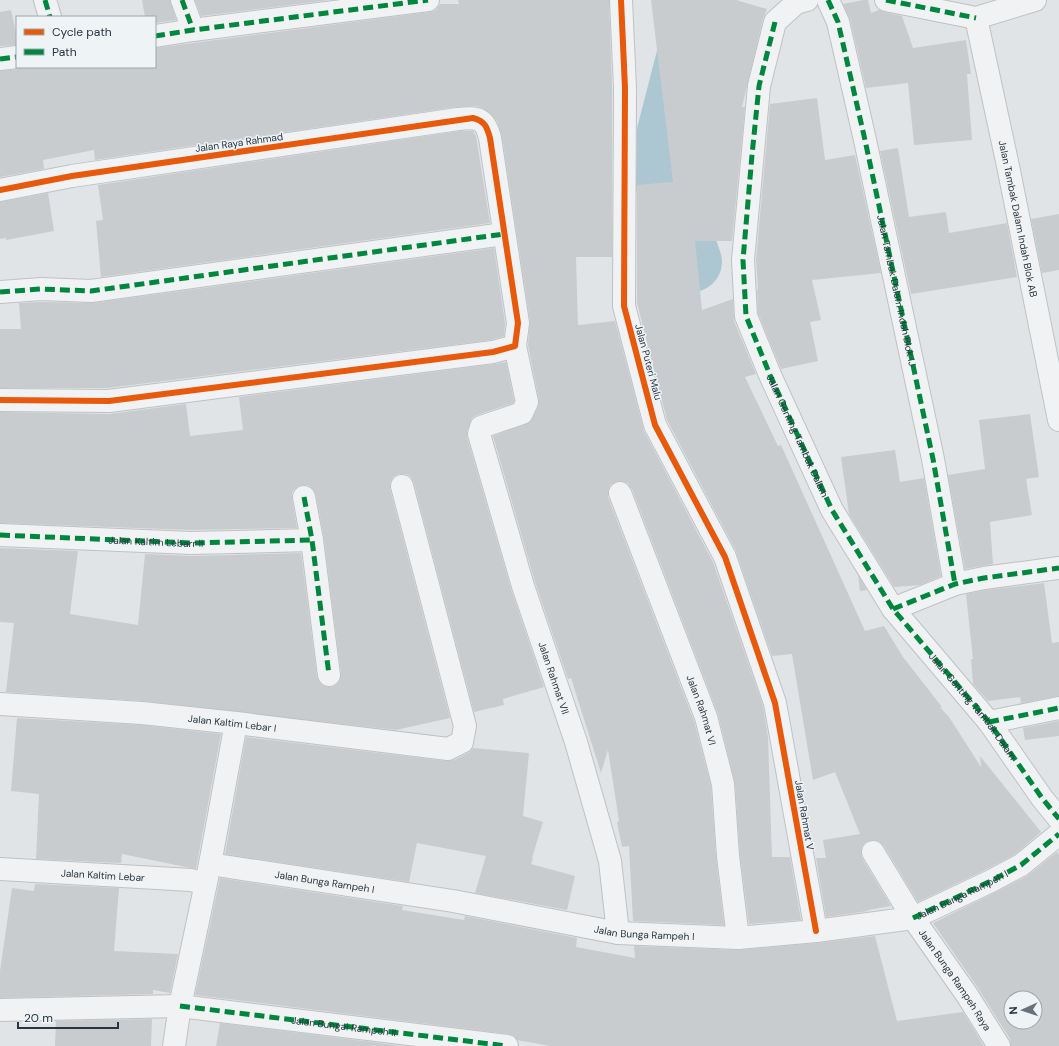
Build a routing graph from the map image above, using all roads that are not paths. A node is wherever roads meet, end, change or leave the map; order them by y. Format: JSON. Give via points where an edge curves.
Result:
{"nodes":[{"id":1,"x":45,"y":0,"type":"edge"},
{"id":2,"x":182,"y":0,"type":"edge"},
{"id":3,"x":424,"y":0,"type":"edge"},
{"id":4,"x":621,"y":0,"type":"edge"},
{"id":5,"x":807,"y":0,"type":"edge"},
{"id":6,"x":828,"y":0,"type":"edge"},
{"id":7,"x":886,"y":0,"type":"edge"},
{"id":8,"x":1036,"y":0,"type":"edge"},
{"id":9,"x":50,"y":16,"type":"edge"},
{"id":10,"x":976,"y":18,"type":"junction"},
{"id":11,"x":193,"y":30,"type":"junction"},
{"id":12,"x":156,"y":36,"type":"edge"},
{"id":13,"x":16,"y":57,"type":"edge"},
{"id":14,"x":0,"y":59,"type":"edge"},
{"id":15,"x":0,"y":190,"type":"edge"},
{"id":16,"x":504,"y":234,"type":"junction"},
{"id":17,"x":0,"y":292,"type":"edge"},
{"id":18,"x":515,"y":346,"type":"junction"},
{"id":19,"x":0,"y":400,"type":"edge"},
{"id":20,"x":1059,"y":420,"type":"edge"},
{"id":21,"x":402,"y":486,"type":"dead end"},
{"id":22,"x":620,"y":493,"type":"dead end"},
{"id":23,"x":304,"y":497,"type":"dead end"},
{"id":24,"x":0,"y":535,"type":"edge"},
{"id":25,"x":312,"y":540,"type":"junction"},
{"id":26,"x":1059,"y":568,"type":"edge"},
{"id":27,"x":955,"y":584,"type":"junction"},
{"id":28,"x":893,"y":609,"type":"junction"},
{"id":29,"x":329,"y":675,"type":"dead end"},
{"id":30,"x":776,"y":703,"type":"joint"},
{"id":31,"x":0,"y":704,"type":"edge"},
{"id":32,"x":1059,"y":708,"type":"edge"},
{"id":33,"x":989,"y":722,"type":"junction"},
{"id":34,"x":236,"y":723,"type":"junction"},
{"id":35,"x":1059,"y":819,"type":"edge"},
{"id":36,"x":1059,"y":834,"type":"edge"},
{"id":37,"x":874,"y":852,"type":"dead end"},
{"id":38,"x":0,"y":869,"type":"edge"},
{"id":39,"x":208,"y":874,"type":"junction"},
{"id":40,"x":913,"y":918,"type":"junction"},
{"id":41,"x":816,"y":931,"type":"junction"},
{"id":42,"x":618,"y":933,"type":"junction"},
{"id":43,"x":738,"y":938,"type":"junction"},
{"id":44,"x":180,"y":1006,"type":"junction"},
{"id":45,"x":0,"y":1010,"type":"edge"},
{"id":46,"x":174,"y":1046,"type":"edge"},
{"id":47,"x":507,"y":1046,"type":"edge"},
{"id":48,"x":999,"y":1046,"type":"edge"}],
"edges":[{"from":1,"to":9,"type":"street"},
{"from":2,"to":11,"type":"street"},
{"from":3,"to":11,"type":"street"},
{"from":4,"to":30,"type":"street","name":"Jalan Puteri Malu","via":[[625,88],[624,306],[655,425],[725,557]]},
{"from":5,"to":28,"type":"street","name":"Jalan Genting Tambak Dalam","via":[[796,3],[775,22],[759,86],[743,260],[746,316],[832,510]]},
{"from":6,"to":27,"type":"street","name":"Jalan Tambak Dalam Indah Blok IJ","via":[[838,22],[866,140],[932,459]]},
{"from":7,"to":10,"type":"street"},
{"from":8,"to":10,"type":"street"},
{"from":10,"to":20,"type":"street","name":"Jalan Tambak Dalam Indah Blok AB"},
{"from":11,"to":12,"type":"street"},
{"from":13,"to":14,"type":"street"},
{"from":15,"to":16,"type":"street","name":"Jalan Raya Rahmad","via":[[72,176],[473,118],[487,126]]},
{"from":16,"to":17,"type":"street","via":[[91,291],[41,289]]},
{"from":16,"to":18,"type":"street","via":[[518,323]]},
{"from":18,"to":19,"type":"street","via":[[493,352],[109,401]]},
{"from":18,"to":42,"type":"street","name":"Jalan Rahmat VII","via":[[527,402],[522,413],[481,426],[479,434],[523,586],[576,742],[610,861]]},
{"from":21,"to":34,"type":"street","name":"Jalan Kaltim Lebar I","via":[[465,726],[462,742],[448,749]]},
{"from":22,"to":43,"type":"street","name":"Jalan Rahmat VI","via":[[706,717],[723,784],[728,856]]},
{"from":23,"to":25,"type":"street"},
{"from":24,"to":25,"type":"street","name":"Jalan Kaltim Lebarr II","via":[[191,543]]},
{"from":25,"to":29,"type":"street"},
{"from":26,"to":27,"type":"street"},
{"from":27,"to":28,"type":"street"},
{"from":28,"to":33,"type":"street","name":"Jalan Genting Tambak Dalam"},
{"from":30,"to":41,"type":"street","name":"Jalan Rahmat V"},
{"from":31,"to":34,"type":"street","name":"Jalan Kaltim Lebar I","via":[[142,713]]},
{"from":32,"to":33,"type":"street"},
{"from":33,"to":35,"type":"street","name":"Jalan Genting Tambak Dalam"},
{"from":34,"to":39,"type":"street"},
{"from":36,"to":40,"type":"street","name":"Jalan Bunga Rampeh I","via":[[1021,865]]},
{"from":37,"to":40,"type":"street","name":"Jalan Bunga Rampeh Raya"},
{"from":38,"to":39,"type":"street","name":"Jalan Kaltim Lebar","via":[[191,880]]},
{"from":39,"to":42,"type":"street","name":"Jalan Bunga Rampeh I","via":[[453,901]]},
{"from":39,"to":44,"type":"street"},
{"from":40,"to":41,"type":"street","name":"Jalan Bunga Rampeh I"},
{"from":40,"to":48,"type":"street","name":"Jalan Bunga Rampeh Raya"},
{"from":41,"to":43,"type":"street","name":"Jalan Bunga Rampeh I"},
{"from":42,"to":43,"type":"street","name":"Jalan Bunga Rampeh I"},
{"from":44,"to":45,"type":"street","name":"Jalan Bungai Rampeh II"},
{"from":44,"to":46,"type":"street"},
{"from":44,"to":47,"type":"street","name":"Jalan Bungai Rampeh II"}]}
